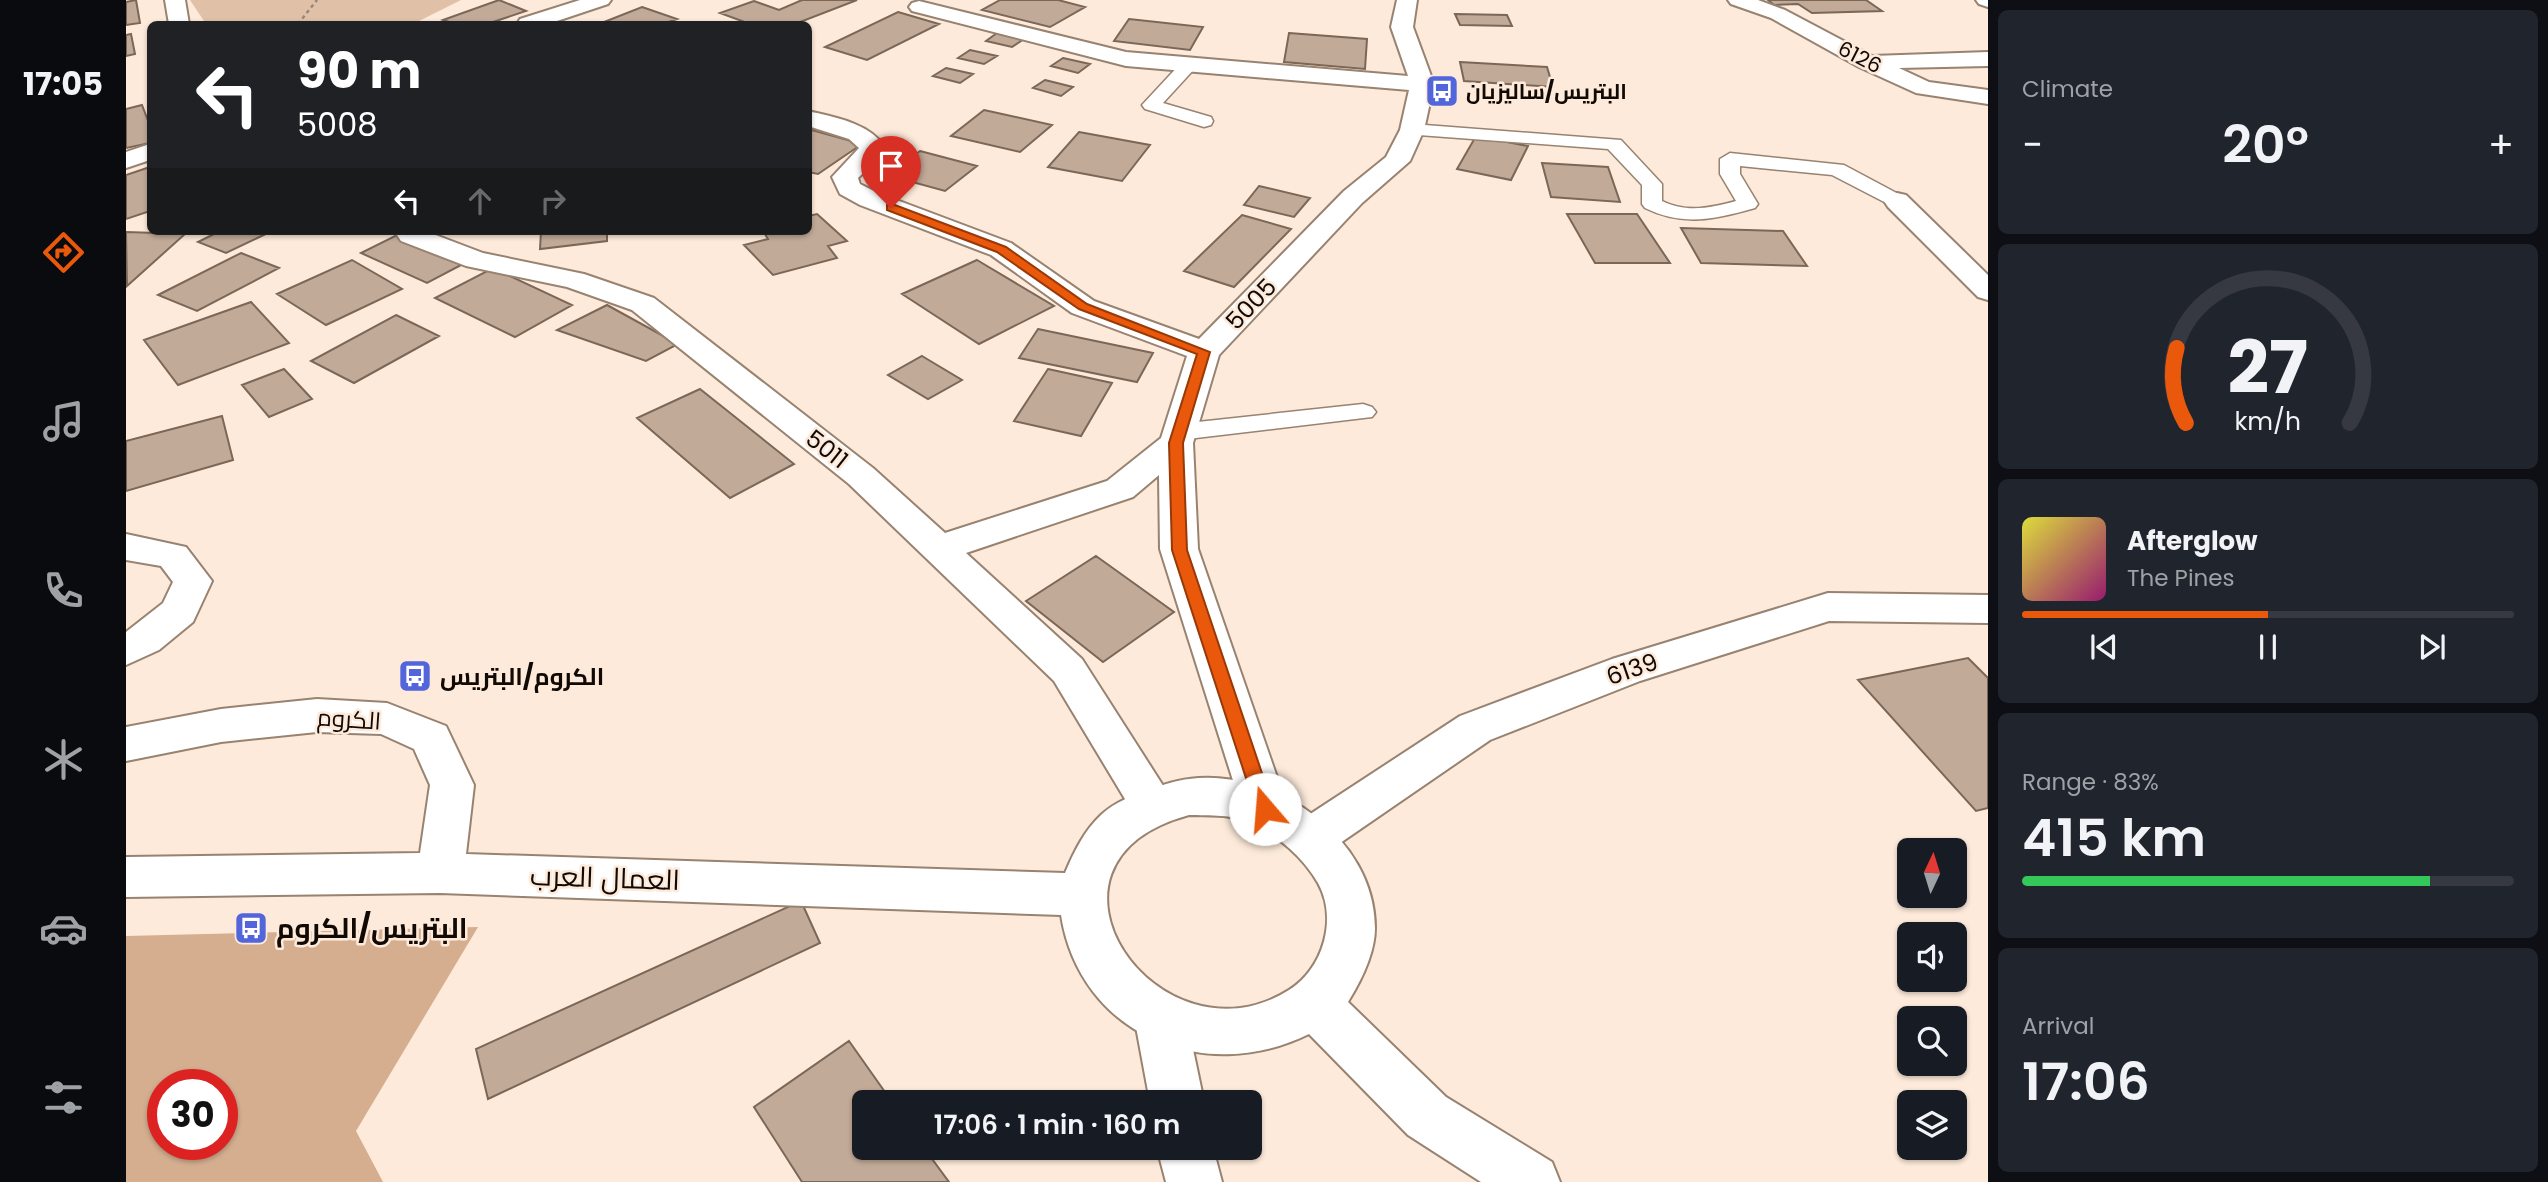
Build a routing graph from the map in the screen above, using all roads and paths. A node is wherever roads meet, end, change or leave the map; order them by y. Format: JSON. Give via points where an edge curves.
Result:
{"nodes":[{"id":1,"x":175,"y":0,"type":"edge"},
{"id":2,"x":317,"y":0,"type":"edge"},
{"id":3,"x":601,"y":0,"type":"edge"},
{"id":4,"x":1407,"y":0,"type":"edge"},
{"id":5,"x":1738,"y":0,"type":"edge"},
{"id":6,"x":919,"y":7,"type":"dead end"},
{"id":7,"x":178,"y":21,"type":"edge"},
{"id":8,"x":300,"y":21,"type":"edge"},
{"id":9,"x":537,"y":21,"type":"edge"},
{"id":10,"x":1988,"y":59,"type":"edge"},
{"id":11,"x":1867,"y":62,"type":"junction"},
{"id":12,"x":1188,"y":66,"type":"junction"},
{"id":13,"x":1423,"y":84,"type":"junction"},
{"id":14,"x":1988,"y":97,"type":"edge"},
{"id":15,"x":812,"y":119,"type":"edge"},
{"id":16,"x":1204,"y":121,"type":"dead end"},
{"id":17,"x":1412,"y":130,"type":"junction"},
{"id":18,"x":147,"y":153,"type":"edge"},
{"id":19,"x":126,"y":160,"type":"edge"},
{"id":20,"x":1897,"y":201,"type":"joint"},
{"id":21,"x":411,"y":235,"type":"edge"},
{"id":22,"x":1988,"y":290,"type":"edge"},
{"id":23,"x":1204,"y":352,"type":"junction"},
{"id":24,"x":1363,"y":412,"type":"dead end"},
{"id":25,"x":1177,"y":437,"type":"junction"},
{"id":26,"x":126,"y":547,"type":"edge"},
{"id":27,"x":939,"y":548,"type":"junction"},
{"id":28,"x":1988,"y":609,"type":"edge"},
{"id":29,"x":126,"y":650,"type":"edge"},
{"id":30,"x":126,"y":744,"type":"edge"},
{"id":31,"x":1153,"y":807,"type":"junction"},
{"id":32,"x":1265,"y":809,"type":"junction"},
{"id":33,"x":1311,"y":838,"type":"junction"},
{"id":34,"x":440,"y":873,"type":"junction"},
{"id":35,"x":126,"y":877,"type":"edge"},
{"id":36,"x":1084,"y":895,"type":"junction"},
{"id":37,"x":1314,"y":1004,"type":"junction"},
{"id":38,"x":1160,"y":1016,"type":"junction"},
{"id":39,"x":1175,"y":1090,"type":"edge"},
{"id":40,"x":1188,"y":1160,"type":"edge"},
{"id":41,"x":1194,"y":1182,"type":"edge"},
{"id":42,"x":1532,"y":1182,"type":"edge"}],
"edges":[{"from":1,"to":7,"type":"street"},
{"from":2,"to":8,"type":"path"},
{"from":3,"to":9,"type":"street"},
{"from":4,"to":13,"type":"street","via":[[1402,27]]},
{"from":5,"to":11,"type":"street","name":"6126","via":[[1779,14]]},
{"from":6,"to":12,"type":"street","via":[[1126,59]]},
{"from":10,"to":11,"type":"street"},
{"from":11,"to":14,"type":"street","name":"6126","via":[[1924,88]]},
{"from":12,"to":13,"type":"street"},
{"from":12,"to":16,"type":"lane","via":[[1151,105]]},
{"from":13,"to":17,"type":"street","name":"5005"},
{"from":15,"to":23,"type":"street","via":[[858,134],[872,146],[845,177],[849,188],[1002,249],[1083,307]]},
{"from":17,"to":20,"type":"lane","via":[[1614,144],[1651,184],[1652,204],[1667,213],[1700,217],[1748,204],[1730,174],[1730,159],[1838,169]]},
{"from":17,"to":23,"type":"street","name":"5005","via":[[1397,160],[1353,197]]},
{"from":18,"to":19,"type":"street"},
{"from":20,"to":22,"type":"street"},
{"from":21,"to":27,"type":"street","name":"5011","via":[[476,260],[574,280],[643,304],[861,476]]},
{"from":23,"to":25,"type":"street","name":"5005"},
{"from":24,"to":25,"type":"lane"},
{"from":25,"to":27,"type":"street","via":[[1120,489]]},
{"from":25,"to":32,"type":"street","name":"5005","via":[[1180,550]]},
{"from":26,"to":29,"type":"street","via":[[173,556],[193,581],[179,612]]},
{"from":27,"to":31,"type":"street","name":"5011","via":[[1068,670]]},
{"from":28,"to":33,"type":"street","name":"6139","via":[[1828,607],[1626,670],[1475,728]]},
{"from":30,"to":34,"type":"street","name":"الكروم","via":[[191,730],[307,716],[384,718],[431,738],[452,785]]},
{"from":31,"to":32,"type":"street","via":[[1189,797],[1227,798]]},
{"from":31,"to":36,"type":"street","via":[[1126,821],[1105,841],[1090,866]]},
{"from":32,"to":33,"type":"street"},
{"from":33,"to":37,"type":"street","via":[[1335,867],[1349,902],[1350,927],[1338,974]]},
{"from":34,"to":35,"type":"street","name":"العمال العرب"},
{"from":34,"to":36,"type":"street","name":"العمال العرب"},
{"from":36,"to":38,"type":"street","via":[[1086,929],[1100,963],[1126,993]]},
{"from":37,"to":38,"type":"street","via":[[1281,1023],[1242,1031],[1200,1030]]},
{"from":37,"to":42,"type":"street","via":[[1427,1116]]},
{"from":38,"to":39,"type":"street"},
{"from":40,"to":41,"type":"street"}]}
